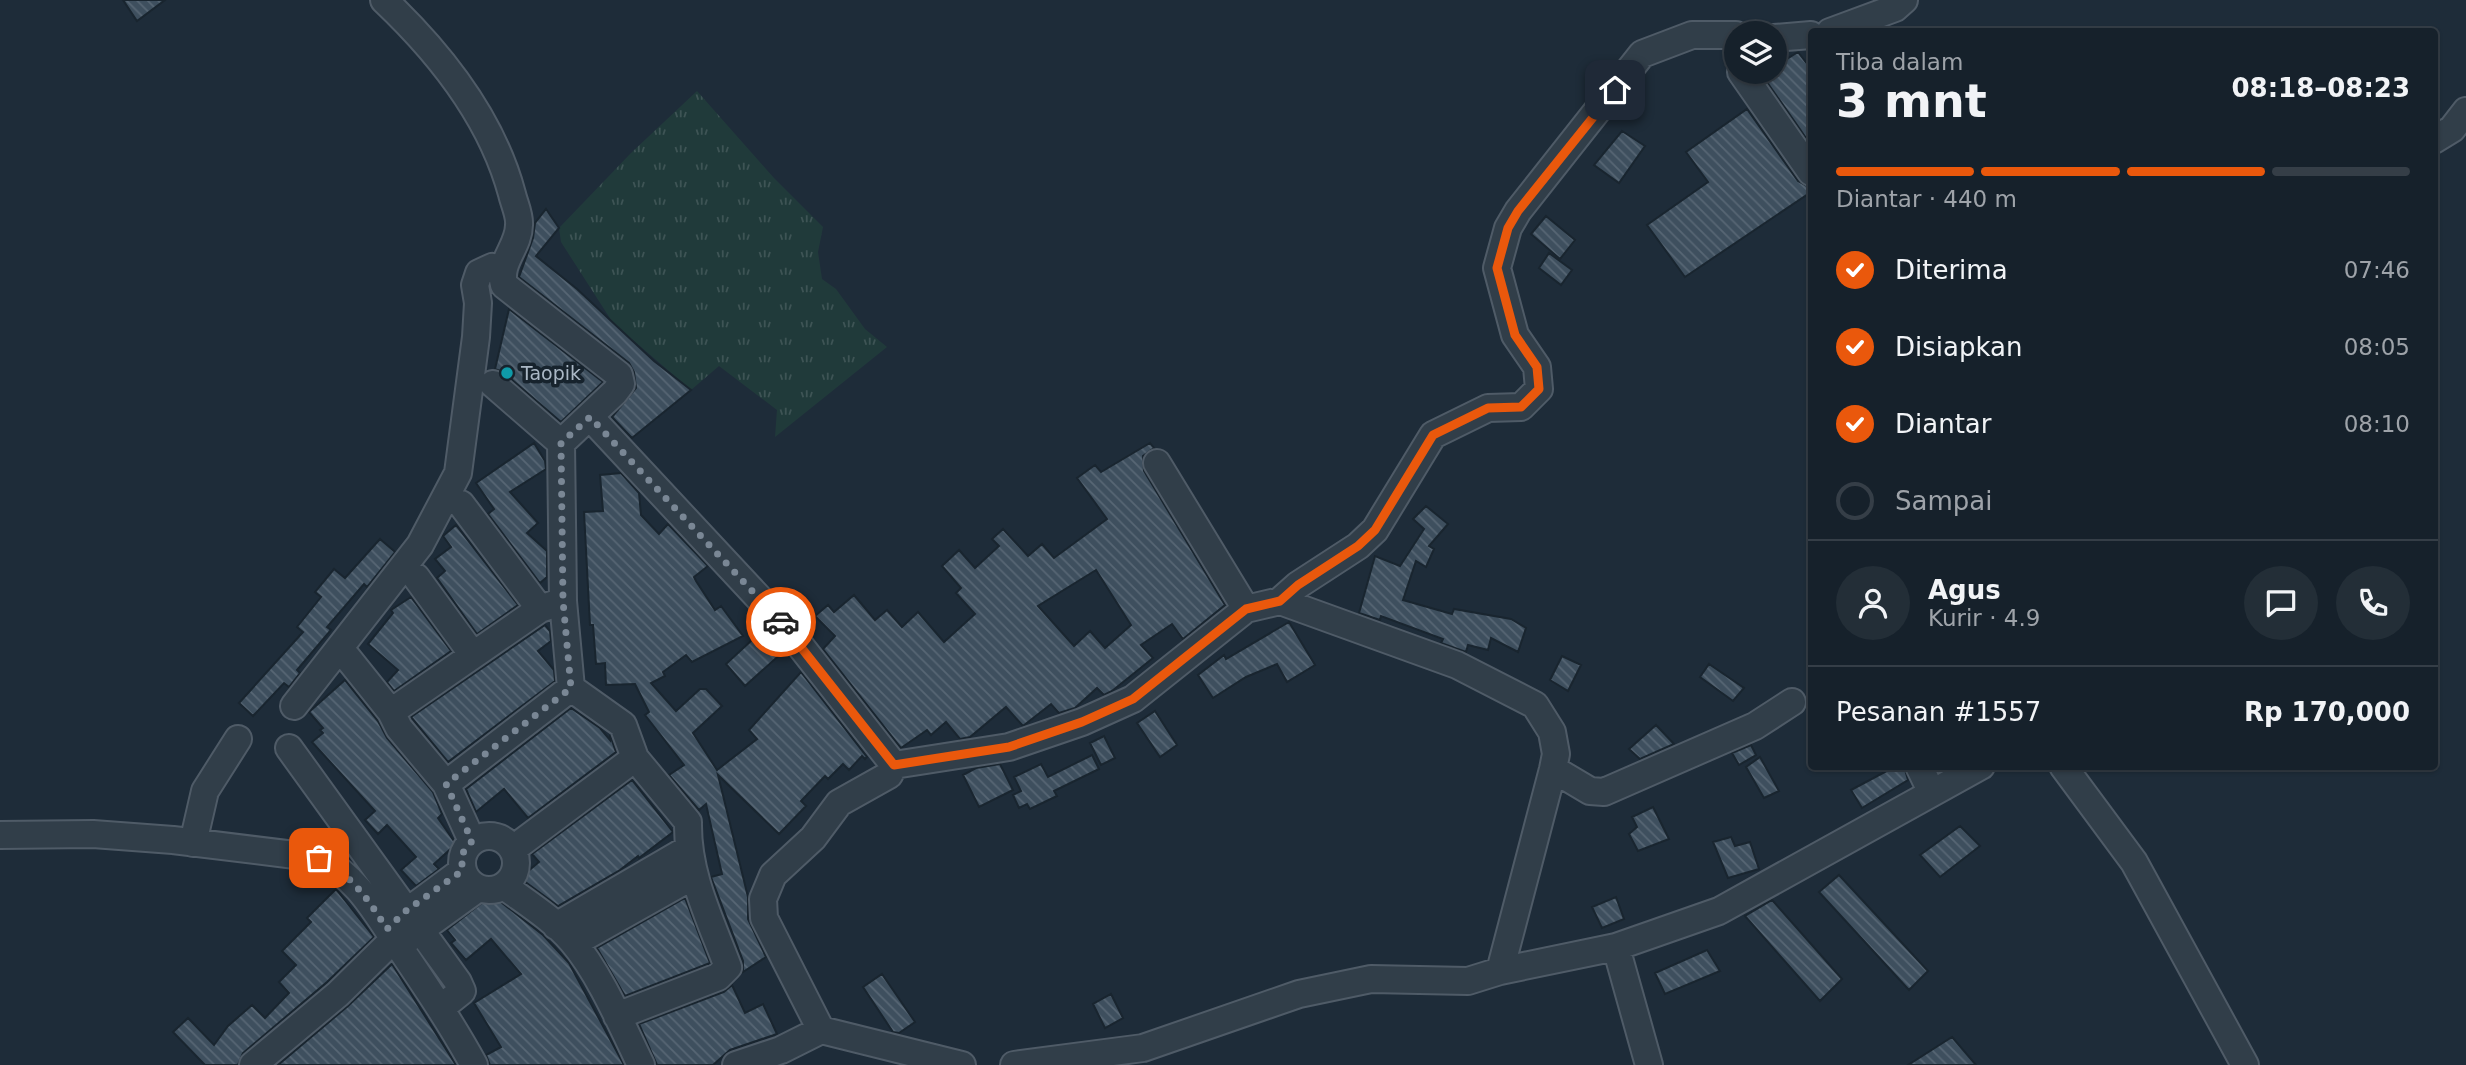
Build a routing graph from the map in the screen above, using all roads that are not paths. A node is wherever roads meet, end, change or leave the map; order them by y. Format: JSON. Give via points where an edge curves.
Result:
{"nodes":[{"id":1,"x":384,"y":0,"type":"edge"},
{"id":2,"x":1904,"y":0,"type":"edge"},
{"id":3,"x":1841,"y":28,"type":"edge"},
{"id":4,"x":1724,"y":34,"type":"edge"},
{"id":5,"x":1808,"y":35,"type":"edge"},
{"id":6,"x":1787,"y":36,"type":"edge"},
{"id":7,"x":1749,"y":84,"type":"edge"},
{"id":8,"x":2466,"y":111,"type":"edge"},
{"id":9,"x":2438,"y":138,"type":"edge"},
{"id":10,"x":1808,"y":169,"type":"edge"},
{"id":11,"x":501,"y":274,"type":"junction"},
{"id":12,"x":493,"y":383,"type":"dead end"},
{"id":13,"x":590,"y":417,"type":"junction"},
{"id":14,"x":561,"y":443,"type":"junction"},
{"id":15,"x":1157,"y":463,"type":"dead end"},
{"id":16,"x":461,"y":503,"type":"dead end"},
{"id":17,"x":416,"y":577,"type":"dead end"},
{"id":18,"x":1280,"y":601,"type":"junction"},
{"id":19,"x":551,"y":605,"type":"junction"},
{"id":20,"x":1246,"y":609,"type":"junction"},
{"id":21,"x":472,"y":655,"type":"junction"},
{"id":22,"x":347,"y":657,"type":"dead end"},
{"id":23,"x":571,"y":688,"type":"junction"},
{"id":24,"x":1792,"y":702,"type":"dead end"},
{"id":25,"x":294,"y":706,"type":"dead end"},
{"id":26,"x":391,"y":712,"type":"junction"},
{"id":27,"x":238,"y":739,"type":"dead end"},
{"id":28,"x":289,"y":748,"type":"dead end"},
{"id":29,"x":635,"y":758,"type":"junction"},
{"id":30,"x":894,"y":765,"type":"junction"},
{"id":31,"x":1553,"y":769,"type":"junction"},
{"id":32,"x":1921,"y":770,"type":"edge"},
{"id":33,"x":1974,"y":770,"type":"edge"},
{"id":34,"x":2066,"y":770,"type":"edge"},
{"id":35,"x":446,"y":784,"type":"junction"},
{"id":36,"x":1932,"y":793,"type":"junction"},
{"id":37,"x":0,"y":835,"type":"edge"},
{"id":38,"x":472,"y":841,"type":"junction"},
{"id":39,"x":193,"y":842,"type":"junction"},
{"id":40,"x":513,"y":849,"type":"junction"},
{"id":41,"x":688,"y":849,"type":"junction"},
{"id":42,"x":693,"y":876,"type":"junction"},
{"id":43,"x":470,"y":880,"type":"junction"},
{"id":44,"x":504,"y":886,"type":"junction"},
{"id":45,"x":413,"y":919,"type":"junction"},
{"id":46,"x":565,"y":934,"type":"junction"},
{"id":47,"x":393,"y":938,"type":"junction"},
{"id":48,"x":1616,"y":947,"type":"junction"},
{"id":49,"x":1500,"y":971,"type":"junction"},
{"id":50,"x":442,"y":1007,"type":"junction"},
{"id":51,"x":617,"y":1016,"type":"junction"},
{"id":52,"x":821,"y":1030,"type":"junction"},
{"id":53,"x":253,"y":1065,"type":"edge"},
{"id":54,"x":474,"y":1065,"type":"edge"},
{"id":55,"x":641,"y":1065,"type":"edge"},
{"id":56,"x":736,"y":1065,"type":"edge"},
{"id":57,"x":962,"y":1065,"type":"edge"},
{"id":58,"x":1014,"y":1065,"type":"edge"},
{"id":59,"x":1649,"y":1065,"type":"edge"},
{"id":60,"x":2245,"y":1065,"type":"edge"}],
"edges":[{"from":1,"to":11,"type":"street","via":[[469,101],[502,158],[519,226]]},
{"from":2,"to":3,"type":"street","via":[[1895,8]]},
{"from":4,"to":18,"type":"street","via":[[1692,35],[1642,54],[1508,228],[1497,268],[1515,335],[1537,367],[1539,389],[1533,397],[1514,410],[1488,408],[1433,435],[1375,530]]},
{"from":5,"to":6,"type":"street"},
{"from":7,"to":10,"type":"street"},
{"from":8,"to":9,"type":"street"},
{"from":11,"to":13,"type":"street","via":[[504,285],[618,375],[621,384]]},
{"from":11,"to":25,"type":"street","via":[[492,267],[480,273],[475,285],[477,325],[458,473],[420,545]]},
{"from":12,"to":14,"type":"street"},
{"from":13,"to":14,"type":"street"},
{"from":13,"to":30,"type":"street","via":[[784,625]]},
{"from":14,"to":19,"type":"street"},
{"from":15,"to":20,"type":"street"},
{"from":16,"to":19,"type":"street"},
{"from":17,"to":21,"type":"street"},
{"from":18,"to":20,"type":"street"},
{"from":18,"to":31,"type":"street","via":[[1457,666],[1535,705],[1552,732]]},
{"from":19,"to":21,"type":"street"},
{"from":19,"to":23,"type":"street"},
{"from":20,"to":30,"type":"street","via":[[1133,699],[1082,722],[1009,747]]},
{"from":21,"to":26,"type":"street"},
{"from":22,"to":26,"type":"street"},
{"from":23,"to":29,"type":"street","via":[[624,725]]},
{"from":23,"to":35,"type":"street"},
{"from":24,"to":31,"type":"street","via":[[1755,726],[1604,792],[1590,792]]},
{"from":26,"to":35,"type":"street"},
{"from":27,"to":39,"type":"street","via":[[205,791]]},
{"from":28,"to":45,"type":"street"},
{"from":29,"to":40,"type":"street"},
{"from":29,"to":41,"type":"street","via":[[688,822]]},
{"from":30,"to":52,"type":"street","via":[[889,775],[839,803],[813,838],[773,875],[763,899],[764,918]]},
{"from":31,"to":49,"type":"street"},
{"from":32,"to":36,"type":"street"},
{"from":33,"to":36,"type":"street"},
{"from":34,"to":60,"type":"street","via":[[2134,862]]},
{"from":35,"to":38,"type":"street"},
{"from":36,"to":48,"type":"street","via":[[1719,911]]},
{"from":37,"to":39,"type":"street","via":[[93,834]]},
{"from":38,"to":40,"type":"street","via":[[494,836]]},
{"from":38,"to":43,"type":"street","via":[[462,854]]},
{"from":39,"to":47,"type":"street","via":[[319,858],[355,883]]},
{"from":40,"to":44,"type":"street","via":[[516,869]]},
{"from":41,"to":42,"type":"street"},
{"from":41,"to":46,"type":"street"},
{"from":42,"to":46,"type":"street"},
{"from":42,"to":51,"type":"street","via":[[728,967],[718,977]]},
{"from":43,"to":44,"type":"street","via":[[491,891]]},
{"from":43,"to":45,"type":"street"},
{"from":44,"to":46,"type":"street"},
{"from":45,"to":47,"type":"street"},
{"from":45,"to":50,"type":"street","via":[[462,990]]},
{"from":46,"to":51,"type":"street"},
{"from":47,"to":50,"type":"street"},
{"from":47,"to":53,"type":"street","via":[[338,994]]},
{"from":48,"to":49,"type":"street"},
{"from":48,"to":59,"type":"street"},
{"from":49,"to":58,"type":"street","via":[[1468,981],[1371,979],[1300,994],[1143,1048]]},
{"from":50,"to":54,"type":"street"},
{"from":51,"to":55,"type":"street"},
{"from":52,"to":56,"type":"street"},
{"from":52,"to":57,"type":"street"}]}
